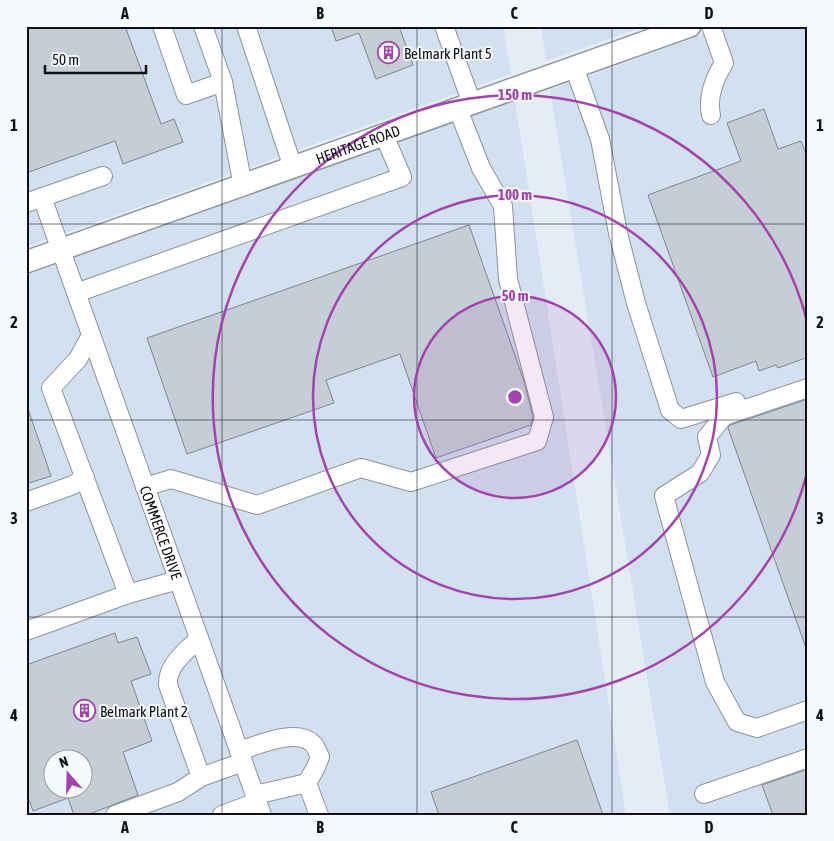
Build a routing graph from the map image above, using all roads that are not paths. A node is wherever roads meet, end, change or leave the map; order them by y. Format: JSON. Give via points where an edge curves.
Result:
{"nodes":[{"id":1,"x":162,"y":26,"type":"edge"},
{"id":2,"x":204,"y":26,"type":"edge"},
{"id":3,"x":246,"y":26,"type":"edge"},
{"id":4,"x":444,"y":26,"type":"edge"},
{"id":5,"x":690,"y":26,"type":"edge"},
{"id":6,"x":711,"y":26,"type":"edge"},
{"id":7,"x":574,"y":68,"type":"junction"},
{"id":8,"x":223,"y":82,"type":"junction"},
{"id":9,"x":465,"y":106,"type":"junction"},
{"id":10,"x":711,"y":116,"type":"dead end"},
{"id":11,"x":384,"y":135,"type":"junction"},
{"id":12,"x":293,"y":168,"type":"junction"},
{"id":13,"x":103,"y":176,"type":"dead end"},
{"id":14,"x":243,"y":186,"type":"junction"},
{"id":15,"x":34,"y":200,"type":"edge"},
{"id":16,"x":61,"y":250,"type":"junction"},
{"id":17,"x":26,"y":262,"type":"edge"},
{"id":18,"x":76,"y":293,"type":"junction"},
{"id":19,"x":91,"y":335,"type":"junction"},
{"id":20,"x":808,"y":379,"type":"edge"},
{"id":21,"x":808,"y":388,"type":"edge"},
{"id":22,"x":85,"y":477,"type":"junction"},
{"id":23,"x":145,"y":487,"type":"junction"},
{"id":24,"x":26,"y":502,"type":"edge"},
{"id":25,"x":178,"y":580,"type":"junction"},
{"id":26,"x":128,"y":594,"type":"junction"},
{"id":27,"x":26,"y":630,"type":"edge"},
{"id":28,"x":199,"y":638,"type":"junction"},
{"id":29,"x":808,"y":710,"type":"edge"},
{"id":30,"x":241,"y":757,"type":"junction"},
{"id":31,"x":808,"y":758,"type":"edge"},
{"id":32,"x":201,"y":777,"type":"junction"},
{"id":33,"x":307,"y":783,"type":"junction"},
{"id":34,"x":704,"y":794,"type":"dead end"},
{"id":35,"x":258,"y":804,"type":"edge"},
{"id":36,"x":115,"y":815,"type":"edge"},
{"id":37,"x":222,"y":815,"type":"edge"},
{"id":38,"x":319,"y":815,"type":"edge"}],
"edges":[{"from":1,"to":8,"type":"street","via":[[186,95]]},
{"from":2,"to":8,"type":"street"},
{"from":3,"to":12,"type":"street"},
{"from":4,"to":9,"type":"street"},
{"from":5,"to":7,"type":"main road","name":"HERITAGE ROAD"},
{"from":6,"to":10,"type":"street","via":[[724,63],[715,78],[708,104]]},
{"from":7,"to":9,"type":"main road","name":"HERITAGE ROAD"},
{"from":7,"to":20,"type":"street","via":[[600,139],[618,233],[636,303],[670,410],[681,420]]},
{"from":8,"to":14,"type":"street"},
{"from":9,"to":11,"type":"main road","name":"HERITAGE ROAD"},
{"from":9,"to":23,"type":"street","via":[[481,168],[503,206],[508,280],[544,417],[537,441],[411,482],[361,468],[257,505],[171,479]]},
{"from":11,"to":12,"type":"main road","name":"HERITAGE ROAD"},
{"from":11,"to":18,"type":"street","via":[[402,177]]},
{"from":12,"to":14,"type":"main road","name":"HERITAGE ROAD"},
{"from":13,"to":15,"type":"street"},
{"from":14,"to":16,"type":"main road","name":"HERITAGE ROAD"},
{"from":15,"to":16,"type":"street","name":"COMMERCE DRIVE"},
{"from":16,"to":17,"type":"main road","name":"HERITAGE ROAD"},
{"from":16,"to":18,"type":"street","name":"COMMERCE DRIVE"},
{"from":18,"to":19,"type":"street","name":"COMMERCE DRIVE"},
{"from":19,"to":22,"type":"street","via":[[78,359],[51,388]]},
{"from":19,"to":23,"type":"street","name":"COMMERCE DRIVE"},
{"from":21,"to":29,"type":"street","via":[[724,416],[707,437],[711,455],[700,473],[664,496],[715,682],[737,722],[757,728]]},
{"from":22,"to":24,"type":"street","via":[[73,485]]},
{"from":22,"to":26,"type":"street"},
{"from":23,"to":25,"type":"street","name":"COMMERCE DRIVE"},
{"from":25,"to":26,"type":"street"},
{"from":25,"to":28,"type":"street","name":"COMMERCE DRIVE"},
{"from":26,"to":27,"type":"street"},
{"from":28,"to":30,"type":"street","name":"COMMERCE DRIVE"},
{"from":28,"to":32,"type":"street","via":[[172,666],[168,684]]},
{"from":30,"to":32,"type":"street"},
{"from":30,"to":33,"type":"street","via":[[286,737],[301,736],[313,743],[320,757]]},
{"from":30,"to":35,"type":"street","name":"COMMERCE DRIVE"},
{"from":31,"to":34,"type":"street"},
{"from":32,"to":36,"type":"street","via":[[178,792]]},
{"from":33,"to":35,"type":"street"},
{"from":33,"to":38,"type":"street"},
{"from":35,"to":37,"type":"street"}]}
